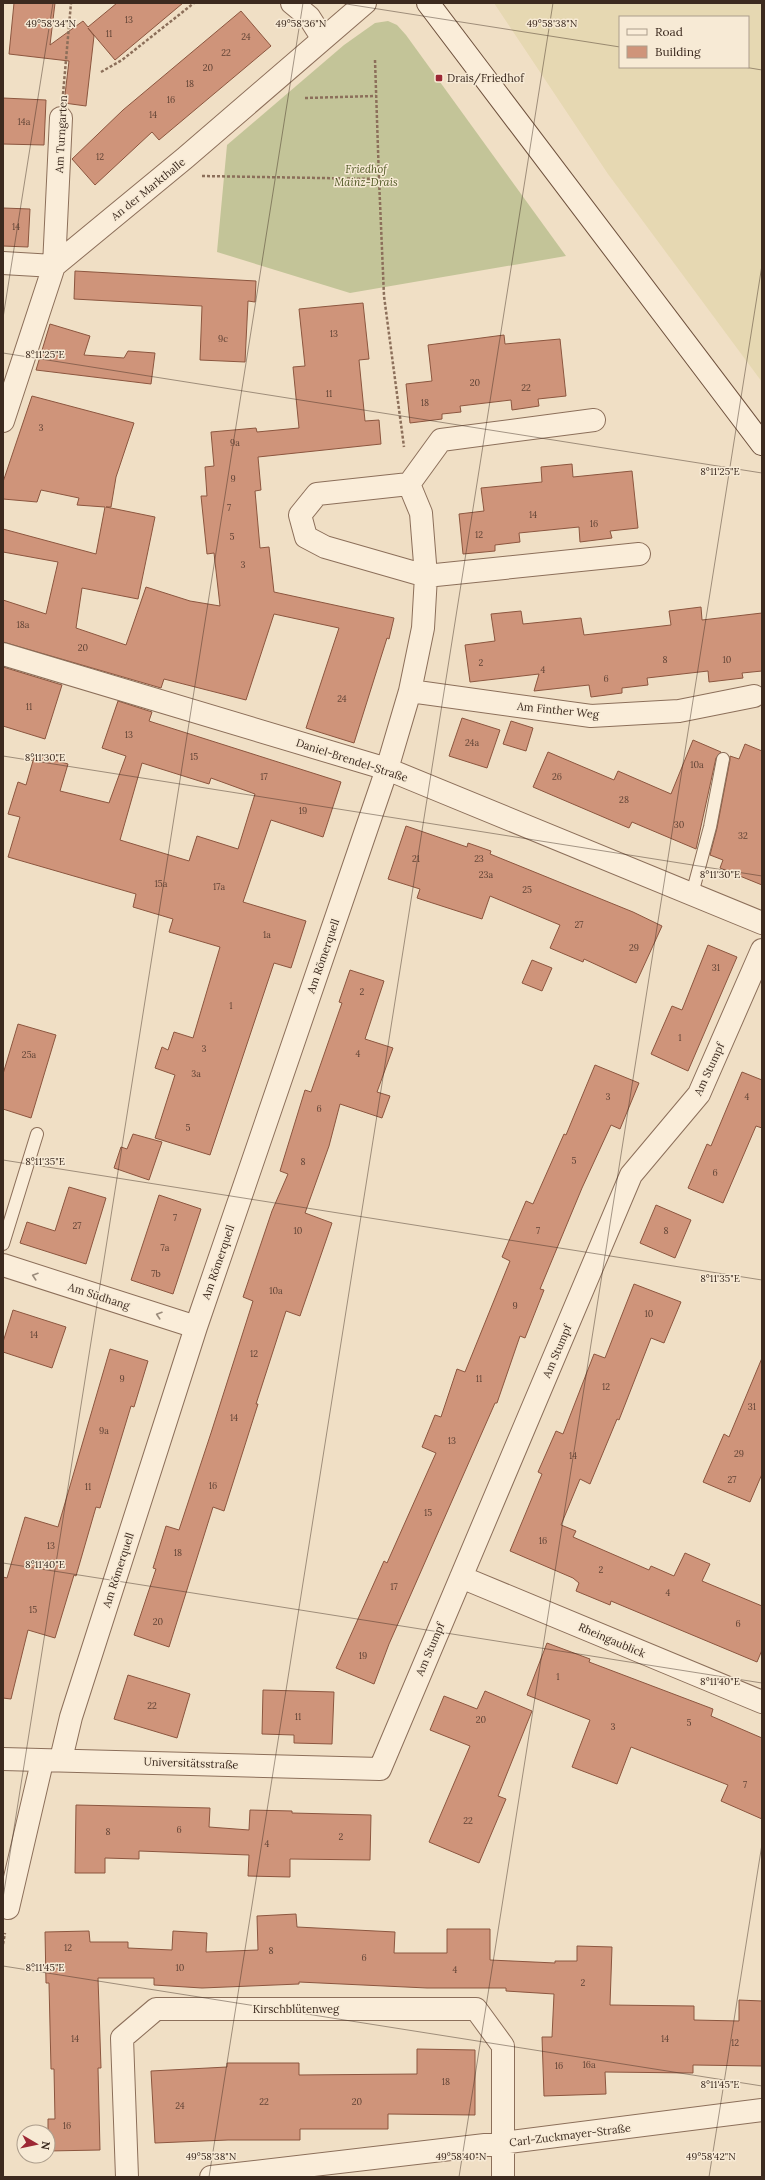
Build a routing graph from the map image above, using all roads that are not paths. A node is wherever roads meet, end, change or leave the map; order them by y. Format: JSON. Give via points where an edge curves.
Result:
{"nodes":[{"id":1,"x":292,"y":3,"type":"edge"},
{"id":2,"x":365,"y":3,"type":"edge"},
{"id":3,"x":428,"y":3,"type":"edge"},
{"id":4,"x":323,"y":39,"type":"junction"},
{"id":5,"x":61,"y":118,"type":"road end"},
{"id":6,"x":3,"y":263,"type":"edge"},
{"id":7,"x":54,"y":266,"type":"junction"},
{"id":8,"x":594,"y":420,"type":"dead end"},
{"id":9,"x":3,"y":421,"type":"edge"},
{"id":10,"x":762,"y":444,"type":"edge"},
{"id":11,"x":409,"y":484,"type":"junction"},
{"id":12,"x":639,"y":554,"type":"dead end"},
{"id":13,"x":426,"y":576,"type":"junction"},
{"id":14,"x":3,"y":654,"type":"edge"},
{"id":15,"x":410,"y":691,"type":"junction"},
{"id":16,"x":754,"y":696,"type":"dead end"},
{"id":17,"x":724,"y":759,"type":"dead end"},
{"id":18,"x":387,"y":769,"type":"junction"},
{"id":19,"x":692,"y":894,"type":"junction"},
{"id":20,"x":762,"y":923,"type":"edge"},
{"id":21,"x":762,"y":950,"type":"edge"},
{"id":22,"x":37,"y":1134,"type":"dead end"},
{"id":23,"x":3,"y":1244,"type":"edge"},
{"id":24,"x":3,"y":1266,"type":"edge"},
{"id":25,"x":196,"y":1327,"type":"junction"},
{"id":26,"x":461,"y":1577,"type":"junction"},
{"id":27,"x":762,"y":1702,"type":"edge"},
{"id":28,"x":3,"y":1759,"type":"edge"},
{"id":29,"x":52,"y":1760,"type":"junction"},
{"id":30,"x":380,"y":1769,"type":"joint"},
{"id":31,"x":8,"y":1908,"type":"dead end"},
{"id":32,"x":762,"y":2110,"type":"edge"},
{"id":33,"x":502,"y":2143,"type":"junction"},
{"id":34,"x":127,"y":2177,"type":"edge"},
{"id":35,"x":211,"y":2177,"type":"edge"},
{"id":36,"x":503,"y":2177,"type":"edge"}],
"edges":[{"from":1,"to":4,"type":"street","via":[[309,17]]},
{"from":2,"to":4,"type":"street","name":"An der Markthalle"},
{"from":3,"to":10,"type":"street"},
{"from":4,"to":7,"type":"street","name":"An der Markthalle","via":[[186,158]]},
{"from":5,"to":7,"type":"street","name":"Am Turngarten"},
{"from":6,"to":7,"type":"street"},
{"from":7,"to":9,"type":"street"},
{"from":8,"to":11,"type":"street","via":[[441,440]]},
{"from":11,"to":13,"type":"street","via":[[421,513]]},
{"from":11,"to":13,"type":"street","via":[[317,494],[300,515],[306,537],[325,547]]},
{"from":12,"to":13,"type":"street"},
{"from":13,"to":15,"type":"street","via":[[423,628]]},
{"from":14,"to":18,"type":"street","name":"Daniel-Brendel-Straße"},
{"from":15,"to":16,"type":"street","name":"Am Finther Weg","via":[[591,716],[679,711]]},
{"from":15,"to":18,"type":"street"},
{"from":17,"to":19,"type":"lane","via":[[710,827]]},
{"from":18,"to":19,"type":"street","name":"Daniel-Brendel-Straße"},
{"from":18,"to":25,"type":"street","name":"Am Römerquell"},
{"from":19,"to":20,"type":"street","name":"Daniel-Brendel-Straße"},
{"from":21,"to":26,"type":"street","name":"Am Stumpf","via":[[699,1094],[631,1175]]},
{"from":22,"to":23,"type":"lane"},
{"from":25,"to":24,"type":"street","name":"Am Südhang","one_way":true},
{"from":25,"to":29,"type":"street","name":"Am Römerquell","via":[[71,1717]]},
{"from":26,"to":27,"type":"street","name":"Rheingaublick"},
{"from":26,"to":30,"type":"street","name":"Am Stumpf"},
{"from":28,"to":29,"type":"street","name":"Universitätsstraße"},
{"from":29,"to":30,"type":"street","name":"Universitätsstraße"},
{"from":29,"to":31,"type":"street","name":"Am Römerquell"},
{"from":32,"to":33,"type":"street","name":"Carl-Zuckmayer-Straße"},
{"from":33,"to":34,"type":"street","name":"Kirschblütenweg","via":[[503,2046],[476,2009],[156,2009],[122,2038]]},
{"from":33,"to":35,"type":"street","name":"Carl-Zuckmayer-Straße"},
{"from":33,"to":36,"type":"street"}]}
